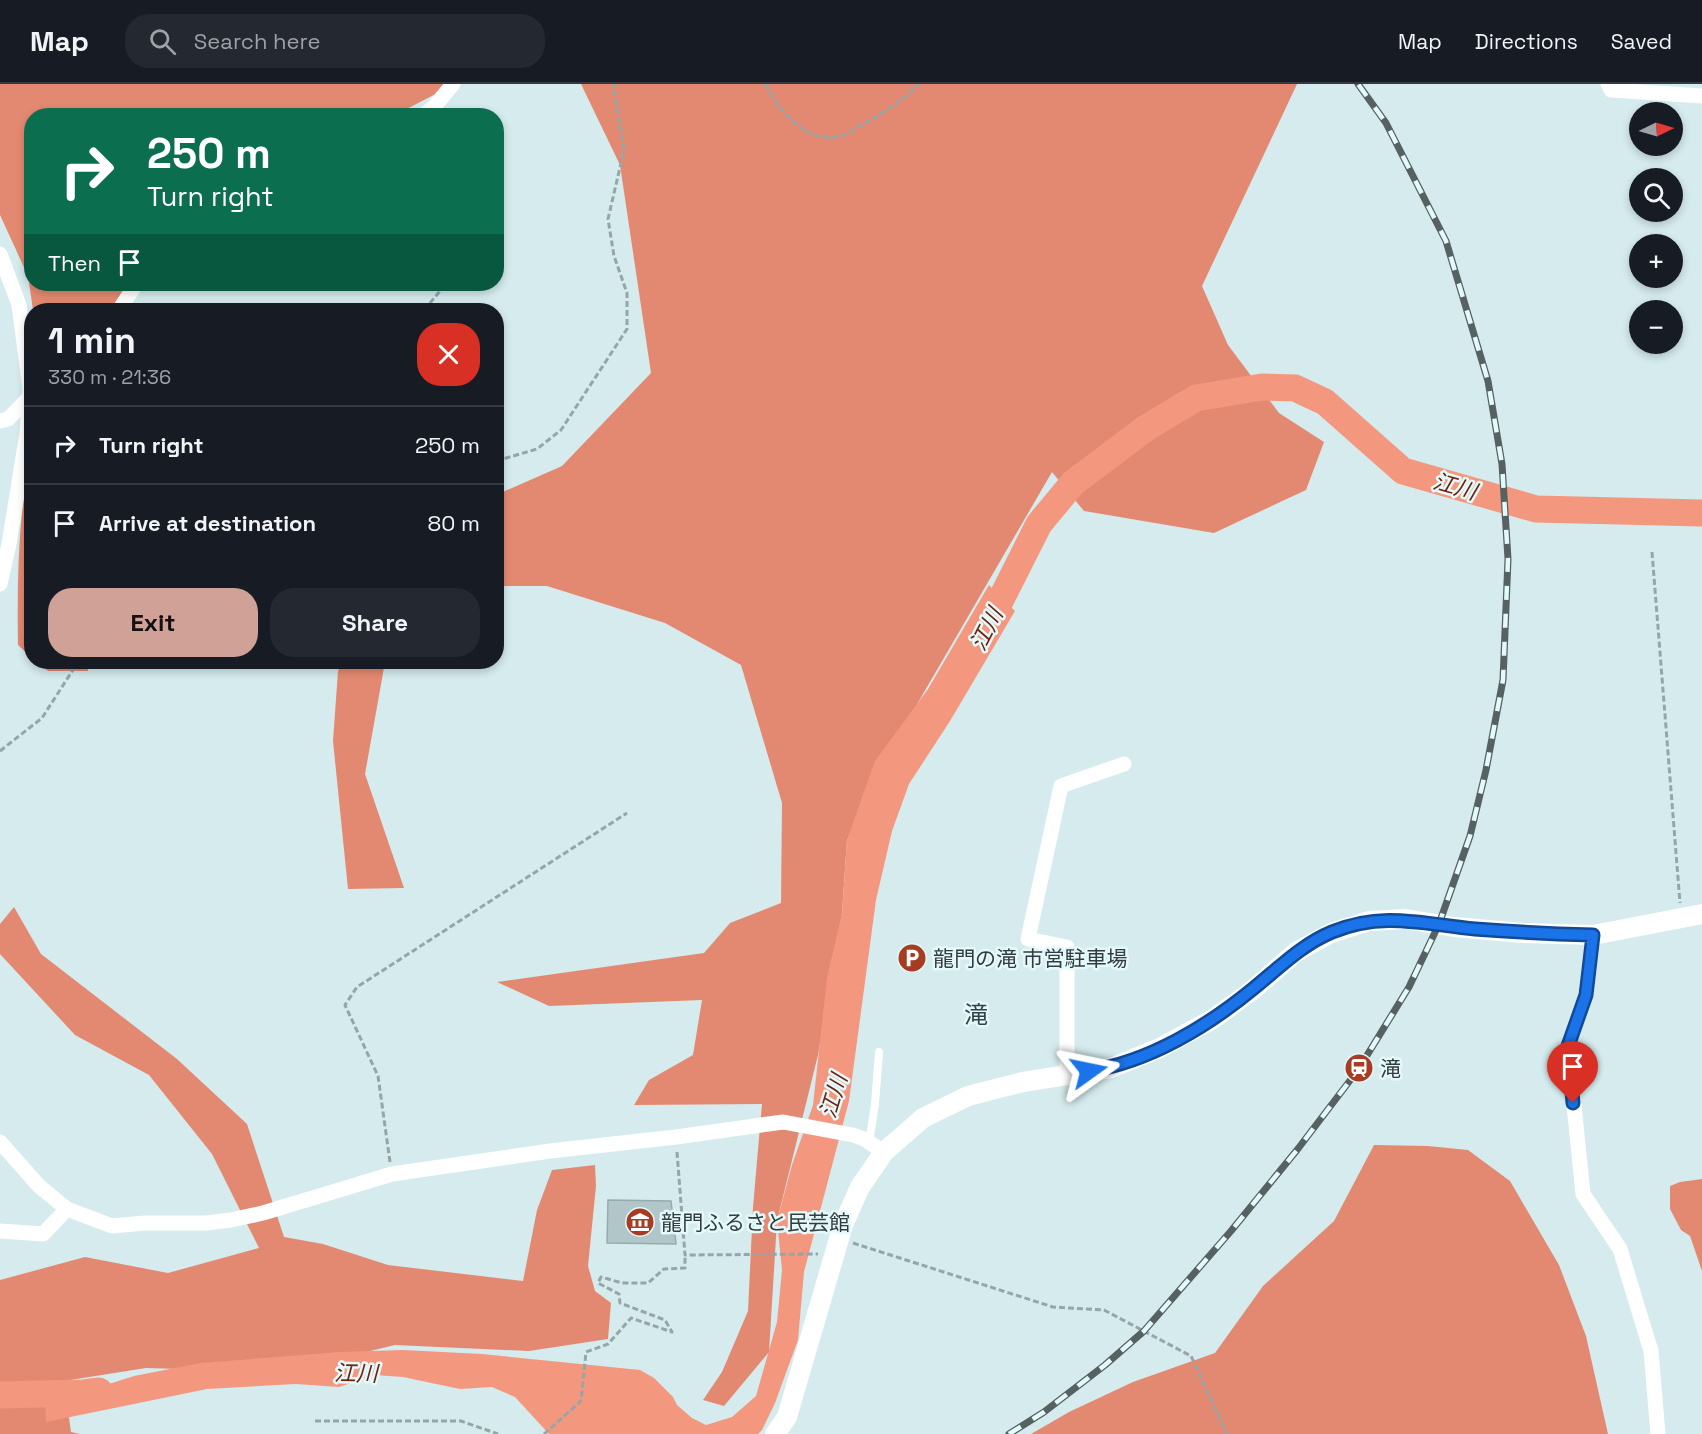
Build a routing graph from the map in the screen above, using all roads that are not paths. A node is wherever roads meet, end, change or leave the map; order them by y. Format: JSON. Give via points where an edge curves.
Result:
{"nodes":[{"id":1,"x":453,"y":84,"type":"edge"},
{"id":2,"x":1608,"y":84,"type":"edge"},
{"id":3,"x":1702,"y":96,"type":"edge"},
{"id":4,"x":433,"y":108,"type":"edge"},
{"id":5,"x":0,"y":254,"type":"edge"},
{"id":6,"x":24,"y":343,"type":"edge"},
{"id":7,"x":24,"y":402,"type":"edge"},
{"id":8,"x":0,"y":421,"type":"edge"},
{"id":9,"x":24,"y":450,"type":"edge"},
{"id":10,"x":0,"y":584,"type":"edge"},
{"id":11,"x":1124,"y":764,"type":"dead end"},
{"id":12,"x":1702,"y":914,"type":"edge"},
{"id":13,"x":1593,"y":935,"type":"junction"},
{"id":14,"x":879,"y":1052,"type":"dead end"},
{"id":15,"x":1067,"y":1075,"type":"junction"},
{"id":16,"x":0,"y":1142,"type":"edge"},
{"id":17,"x":877,"y":1148,"type":"junction"},
{"id":18,"x":67,"y":1209,"type":"junction"},
{"id":19,"x":0,"y":1231,"type":"edge"},
{"id":20,"x":775,"y":1434,"type":"edge"},
{"id":21,"x":1658,"y":1434,"type":"edge"}],
"edges":[{"from":1,"to":4,"type":"street"},
{"from":2,"to":3,"type":"street","via":[[1611,90],[1627,93]]},
{"from":5,"to":6,"type":"street","via":[[18,305]]},
{"from":7,"to":8,"type":"street","via":[[8,419]]},
{"from":9,"to":10,"type":"street"},
{"from":11,"to":15,"type":"street","via":[[1061,786],[1028,939],[1067,947]]},
{"from":12,"to":13,"type":"street"},
{"from":13,"to":15,"type":"street","via":[[1523,933],[1405,919],[1369,921],[1331,933],[1296,952],[1213,1019],[1160,1048],[1111,1068]]},
{"from":13,"to":21,"type":"street","via":[[1586,995],[1568,1046],[1583,1194],[1620,1249],[1651,1351]]},
{"from":14,"to":17,"type":"lane"},
{"from":15,"to":17,"type":"street","via":[[968,1096],[923,1118]]},
{"from":16,"to":18,"type":"street","via":[[39,1186]]},
{"from":17,"to":18,"type":"street","via":[[853,1135],[783,1122],[392,1174],[263,1213],[206,1223],[112,1226]]},
{"from":17,"to":20,"type":"street","via":[[839,1238],[787,1417]]},
{"from":18,"to":19,"type":"street","via":[[43,1234]]}]}
